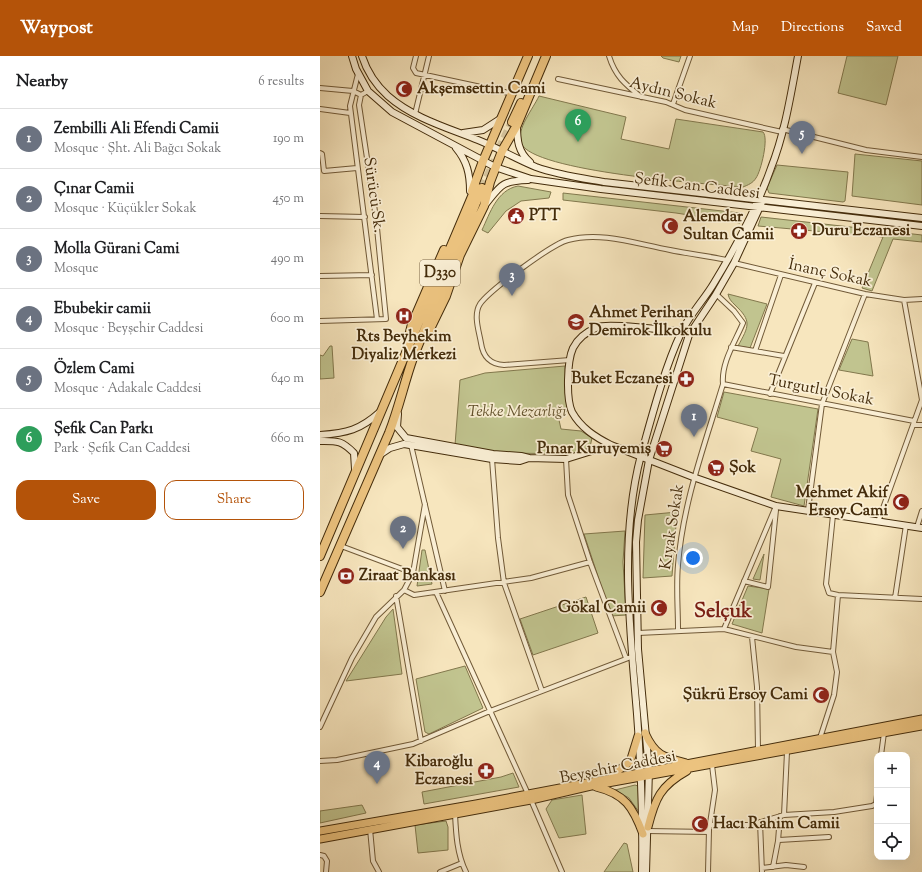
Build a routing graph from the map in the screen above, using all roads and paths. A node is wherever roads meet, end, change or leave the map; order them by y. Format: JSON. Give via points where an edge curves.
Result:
{"nodes":[{"id":1,"x":352,"y":56,"type":"edge"},
{"id":2,"x":362,"y":56,"type":"edge"},
{"id":3,"x":416,"y":56,"type":"edge"},
{"id":4,"x":429,"y":56,"type":"edge"},
{"id":5,"x":529,"y":56,"type":"edge"},
{"id":6,"x":542,"y":56,"type":"edge"},
{"id":7,"x":546,"y":56,"type":"edge"},
{"id":8,"x":609,"y":56,"type":"edge"},
{"id":9,"x":690,"y":56,"type":"edge"},
{"id":10,"x":798,"y":56,"type":"edge"},
{"id":11,"x":358,"y":74,"type":"junction"},
{"id":12,"x":425,"y":74,"type":"junction"},
{"id":13,"x":558,"y":79,"type":"dead end"},
{"id":14,"x":320,"y":88,"type":"edge"},
{"id":15,"x":353,"y":91,"type":"junction"},
{"id":16,"x":368,"y":91,"type":"junction"},
{"id":17,"x":509,"y":93,"type":"dead end"},
{"id":18,"x":362,"y":95,"type":"junction"},
{"id":19,"x":642,"y":97,"type":"junction"},
{"id":20,"x":673,"y":104,"type":"junction"},
{"id":21,"x":359,"y":105,"type":"junction"},
{"id":22,"x":350,"y":106,"type":"junction"},
{"id":23,"x":320,"y":109,"type":"edge"},
{"id":24,"x":350,"y":113,"type":"junction"},
{"id":25,"x":415,"y":114,"type":"junction"},
{"id":26,"x":509,"y":121,"type":"junction"},
{"id":27,"x":782,"y":130,"type":"junction"},
{"id":28,"x":457,"y":132,"type":"junction"},
{"id":29,"x":452,"y":143,"type":"junction"},
{"id":30,"x":490,"y":145,"type":"junction"},
{"id":31,"x":502,"y":151,"type":"junction"},
{"id":32,"x":320,"y":153,"type":"edge"},
{"id":33,"x":922,"y":157,"type":"edge"},
{"id":34,"x":483,"y":161,"type":"junction"},
{"id":35,"x":495,"y":167,"type":"junction"},
{"id":36,"x":536,"y":167,"type":"junction"},
{"id":37,"x":357,"y":168,"type":"junction"},
{"id":38,"x":534,"y":179,"type":"junction"},
{"id":39,"x":471,"y":196,"type":"junction"},
{"id":40,"x":760,"y":199,"type":"junction"},
{"id":41,"x":484,"y":206,"type":"junction"},
{"id":42,"x":757,"y":208,"type":"junction"},
{"id":43,"x":320,"y":216,"type":"edge"},
{"id":44,"x":365,"y":218,"type":"junction"},
{"id":45,"x":922,"y":218,"type":"edge"},
{"id":46,"x":922,"y":226,"type":"edge"},
{"id":47,"x":727,"y":260,"type":"junction"},
{"id":48,"x":734,"y":263,"type":"junction"},
{"id":49,"x":372,"y":275,"type":"junction"},
{"id":50,"x":781,"y":275,"type":"junction"},
{"id":51,"x":320,"y":276,"type":"edge"},
{"id":52,"x":815,"y":283,"type":"junction"},
{"id":53,"x":716,"y":294,"type":"junction"},
{"id":54,"x":865,"y":294,"type":"junction"},
{"id":55,"x":922,"y":299,"type":"edge"},
{"id":56,"x":904,"y":300,"type":"junction"},
{"id":57,"x":377,"y":320,"type":"junction"},
{"id":58,"x":320,"y":321,"type":"edge"},
{"id":59,"x":681,"y":332,"type":"junction"},
{"id":60,"x":732,"y":347,"type":"junction"},
{"id":61,"x":754,"y":351,"type":"junction"},
{"id":62,"x":784,"y":356,"type":"junction"},
{"id":63,"x":404,"y":358,"type":"junction"},
{"id":64,"x":570,"y":360,"type":"junction"},
{"id":65,"x":404,"y":382,"type":"junction"},
{"id":66,"x":724,"y":384,"type":"junction"},
{"id":67,"x":770,"y":394,"type":"junction"},
{"id":68,"x":822,"y":404,"type":"junction"},
{"id":69,"x":399,"y":406,"type":"junction"},
{"id":70,"x":380,"y":412,"type":"junction"},
{"id":71,"x":914,"y":423,"type":"junction"},
{"id":72,"x":922,"y":425,"type":"edge"},
{"id":73,"x":320,"y":435,"type":"edge"},
{"id":74,"x":320,"y":441,"type":"edge"},
{"id":75,"x":411,"y":445,"type":"junction"},
{"id":76,"x":611,"y":445,"type":"junction"},
{"id":77,"x":641,"y":456,"type":"junction"},
{"id":78,"x":529,"y":458,"type":"junction"},
{"id":79,"x":492,"y":459,"type":"junction"},
{"id":80,"x":566,"y":459,"type":"junction"},
{"id":81,"x":649,"y":460,"type":"junction"},
{"id":82,"x":376,"y":464,"type":"junction"},
{"id":83,"x":355,"y":474,"type":"junction"},
{"id":84,"x":693,"y":477,"type":"junction"},
{"id":85,"x":426,"y":504,"type":"junction"},
{"id":86,"x":776,"y":506,"type":"junction"},
{"id":87,"x":808,"y":510,"type":"junction"},
{"id":88,"x":922,"y":511,"type":"edge"},
{"id":89,"x":834,"y":515,"type":"junction"},
{"id":90,"x":878,"y":522,"type":"junction"},
{"id":91,"x":906,"y":525,"type":"junction"},
{"id":92,"x":920,"y":527,"type":"edge"},
{"id":93,"x":341,"y":546,"type":"junction"},
{"id":94,"x":320,"y":556,"type":"edge"},
{"id":95,"x":590,"y":562,"type":"junction"},
{"id":96,"x":413,"y":573,"type":"junction"},
{"id":97,"x":744,"y":581,"type":"junction"},
{"id":98,"x":504,"y":583,"type":"junction"},
{"id":99,"x":404,"y":590,"type":"junction"},
{"id":100,"x":445,"y":591,"type":"junction"},
{"id":101,"x":320,"y":592,"type":"edge"},
{"id":102,"x":436,"y":592,"type":"junction"},
{"id":103,"x":838,"y":595,"type":"junction"},
{"id":104,"x":396,"y":596,"type":"junction"},
{"id":105,"x":895,"y":598,"type":"junction"},
{"id":106,"x":922,"y":599,"type":"edge"},
{"id":107,"x":724,"y":629,"type":"junction"},
{"id":108,"x":678,"y":630,"type":"junction"},
{"id":109,"x":638,"y":633,"type":"junction"},
{"id":110,"x":752,"y":637,"type":"junction"},
{"id":111,"x":833,"y":652,"type":"junction"},
{"id":112,"x":629,"y":658,"type":"junction"},
{"id":113,"x":542,"y":691,"type":"junction"},
{"id":114,"x":490,"y":711,"type":"junction"},
{"id":115,"x":922,"y":719,"type":"edge"},
{"id":116,"x":922,"y":726,"type":"edge"},
{"id":117,"x":320,"y":727,"type":"edge"},
{"id":118,"x":645,"y":733,"type":"junction"},
{"id":119,"x":884,"y":733,"type":"junction"},
{"id":120,"x":638,"y":736,"type":"junction"},
{"id":121,"x":820,"y":738,"type":"junction"},
{"id":122,"x":421,"y":741,"type":"junction"},
{"id":123,"x":758,"y":750,"type":"junction"},
{"id":124,"x":786,"y":752,"type":"junction"},
{"id":125,"x":881,"y":752,"type":"edge"},
{"id":126,"x":320,"y":761,"type":"edge"},
{"id":127,"x":712,"y":765,"type":"junction"},
{"id":128,"x":691,"y":766,"type":"junction"},
{"id":129,"x":649,"y":773,"type":"junction"},
{"id":130,"x":641,"y":775,"type":"junction"},
{"id":131,"x":608,"y":778,"type":"junction"},
{"id":132,"x":592,"y":786,"type":"junction"},
{"id":133,"x":529,"y":797,"type":"junction"},
{"id":134,"x":874,"y":805,"type":"edge"},
{"id":135,"x":455,"y":814,"type":"junction"},
{"id":136,"x":782,"y":815,"type":"junction"},
{"id":137,"x":760,"y":822,"type":"junction"},
{"id":138,"x":710,"y":825,"type":"junction"},
{"id":139,"x":370,"y":829,"type":"junction"},
{"id":140,"x":320,"y":831,"type":"edge"},
{"id":141,"x":646,"y":831,"type":"junction"},
{"id":142,"x":709,"y":832,"type":"junction"},
{"id":143,"x":829,"y":837,"type":"dead end"},
{"id":144,"x":320,"y":839,"type":"edge"},
{"id":145,"x":778,"y":840,"type":"junction"},
{"id":146,"x":320,"y":855,"type":"edge"},
{"id":147,"x":462,"y":863,"type":"junction"},
{"id":148,"x":773,"y":867,"type":"junction"},
{"id":149,"x":804,"y":867,"type":"dead end"},
{"id":150,"x":762,"y":870,"type":"edge"},
{"id":151,"x":326,"y":872,"type":"edge"},
{"id":152,"x":378,"y":872,"type":"edge"},
{"id":153,"x":440,"y":872,"type":"edge"},
{"id":154,"x":466,"y":872,"type":"edge"},
{"id":155,"x":562,"y":872,"type":"edge"},
{"id":156,"x":642,"y":872,"type":"edge"},
{"id":157,"x":646,"y":872,"type":"edge"},
{"id":158,"x":708,"y":872,"type":"edge"}],
"edges":[{"from":1,"to":11,"type":"main road"},
{"from":2,"to":25,"type":"main road","name":"Şefik Can Caddesi","via":[[372,78],[380,88]]},
{"from":3,"to":12,"type":"street","via":[[413,68],[416,72]]},
{"from":4,"to":12,"type":"street"},
{"from":5,"to":26,"type":"highway"},
{"from":6,"to":26,"type":"highway"},
{"from":7,"to":26,"type":"highway"},
{"from":8,"to":19,"type":"street","via":[[613,69],[624,83]]},
{"from":9,"to":20,"type":"street"},
{"from":10,"to":27,"type":"main road"},
{"from":11,"to":15,"type":"street","name":"Sürücü Sk."},
{"from":11,"to":16,"type":"main road"},
{"from":12,"to":17,"type":"street"},
{"from":12,"to":25,"type":"street"},
{"from":13,"to":19,"type":"street","name":"Aydın Sokak"},
{"from":14,"to":15,"type":"street"},
{"from":15,"to":18,"type":"street"},
{"from":15,"to":22,"type":"street","name":"Sürücü Sk."},
{"from":16,"to":18,"type":"street"},
{"from":16,"to":29,"type":"main road","name":"Şefik Can Caddesi","via":[[398,115]]},
{"from":18,"to":21,"type":"street","name":"Sürücü Sk."},
{"from":19,"to":20,"type":"street","name":"Aydın Sokak"},
{"from":20,"to":27,"type":"street","name":"Aydın Sokak","via":[[685,110]]},
{"from":21,"to":22,"type":"street"},
{"from":21,"to":57,"type":"street","name":"Sürücü Sk.","via":[[376,218],[386,319]]},
{"from":22,"to":24,"type":"street","name":"Sürücü Sk."},
{"from":23,"to":24,"type":"street"},
{"from":24,"to":37,"type":"street","name":"Sürücü Sk."},
{"from":25,"to":28,"type":"main road","name":"Şefik Can Caddesi"},
{"from":26,"to":28,"type":"main road","via":[[483,130]]},
{"from":26,"to":30,"type":"highway"},
{"from":26,"to":31,"type":"highway"},
{"from":26,"to":36,"type":"main road","via":[[519,148]]},
{"from":27,"to":33,"type":"street","name":"Aydın Sokak","via":[[866,150]]},
{"from":27,"to":40,"type":"main road"},
{"from":28,"to":30,"type":"main road","name":"Şefik Can Caddesi"},
{"from":29,"to":34,"type":"main road","name":"Şefik Can Caddesi"},
{"from":29,"to":39,"type":"main road","via":[[469,171]]},
{"from":30,"to":31,"type":"main road","name":"Şefik Can Caddesi"},
{"from":30,"to":34,"type":"highway"},
{"from":31,"to":35,"type":"highway"},
{"from":31,"to":36,"type":"main road","name":"Şefik Can Caddesi"},
{"from":32,"to":37,"type":"street","via":[[324,171]]},
{"from":34,"to":35,"type":"main road","name":"Şefik Can Caddesi"},
{"from":34,"to":39,"type":"highway"},
{"from":35,"to":38,"type":"main road","name":"Şefik Can Caddesi"},
{"from":35,"to":41,"type":"highway"},
{"from":36,"to":40,"type":"main road","name":"Şefik Can Caddesi","via":[[592,180]]},
{"from":37,"to":44,"type":"street","name":"Sürücü Sk."},
{"from":38,"to":41,"type":"main road","via":[[503,183]]},
{"from":38,"to":42,"type":"main road","name":"Şefik Can Caddesi"},
{"from":39,"to":63,"type":"highway","via":[[412,324]]},
{"from":40,"to":42,"type":"main road"},
{"from":40,"to":45,"type":"main road","name":"Şefik Can Caddesi"},
{"from":41,"to":65,"type":"highway","via":[[460,255],[446,296]]},
{"from":42,"to":46,"type":"main road","name":"Şefik Can Caddesi"},
{"from":42,"to":47,"type":"main road"},
{"from":42,"to":48,"type":"main road"},
{"from":43,"to":44,"type":"street"},
{"from":44,"to":49,"type":"street","name":"Sürücü Sk."},
{"from":47,"to":59,"type":"main road"},
{"from":47,"to":64,"type":"street","via":[[600,238],[566,240],[516,272],[493,290],[480,305],[477,315],[481,346],[484,356],[495,364]]},
{"from":48,"to":50,"type":"street","name":"İnanç Sokak"},
{"from":48,"to":53,"type":"main road"},
{"from":49,"to":51,"type":"street"},
{"from":49,"to":57,"type":"street","name":"Sürücü Sk."},
{"from":50,"to":52,"type":"street","name":"İnanç Sokak"},
{"from":50,"to":61,"type":"street"},
{"from":52,"to":54,"type":"street","name":"İnanç Sokak"},
{"from":52,"to":62,"type":"street"},
{"from":53,"to":60,"type":"street","name":"Kıyak Sokak","via":[[743,323]]},
{"from":53,"to":81,"type":"main road","via":[[689,335]]},
{"from":54,"to":56,"type":"street","name":"İnanç Sokak"},
{"from":54,"to":68,"type":"street"},
{"from":55,"to":56,"type":"street","name":"İnanç Sokak"},
{"from":56,"to":71,"type":"street","via":[[922,400]]},
{"from":57,"to":58,"type":"street"},
{"from":59,"to":64,"type":"main road","via":[[600,326],[586,333],[578,341]]},
{"from":59,"to":77,"type":"main road"},
{"from":60,"to":61,"type":"street"},
{"from":60,"to":66,"type":"street","name":"Kıyak Sokak","via":[[723,374]]},
{"from":61,"to":62,"type":"street"},
{"from":62,"to":67,"type":"street"},
{"from":63,"to":65,"type":"highway","number":"D330","via":[[479,188]]},
{"from":63,"to":70,"type":"highway","number":"D330"},
{"from":64,"to":76,"type":"main road","via":[[568,383],[572,411],[585,429]]},
{"from":65,"to":69,"type":"highway"},
{"from":66,"to":67,"type":"street","name":"Turgutlu Sokak"},
{"from":66,"to":84,"type":"street","name":"Kıyak Sokak"},
{"from":67,"to":68,"type":"street","name":"Turgutlu Sokak"},
{"from":68,"to":71,"type":"street","name":"Turgutlu Sokak"},
{"from":68,"to":87,"type":"street"},
{"from":69,"to":78,"type":"main road","via":[[397,427],[406,438]]},
{"from":69,"to":82,"type":"highway"},
{"from":70,"to":73,"type":"main road","via":[[357,429]]},
{"from":70,"to":83,"type":"highway","number":"D330"},
{"from":71,"to":72,"type":"street","name":"Turgutlu Sokak"},
{"from":71,"to":90,"type":"street"},
{"from":74,"to":83,"type":"main road","via":[[337,440],[349,448],[356,459]]},
{"from":75,"to":79,"type":"main road"},
{"from":75,"to":82,"type":"main road","via":[[404,444],[382,452]]},
{"from":75,"to":85,"type":"street"},
{"from":76,"to":77,"type":"main road"},
{"from":76,"to":80,"type":"main road"},
{"from":77,"to":81,"type":"main road"},
{"from":77,"to":112,"type":"main road","via":[[628,536]]},
{"from":78,"to":79,"type":"main road","via":[[520,461]]},
{"from":78,"to":80,"type":"main road"},
{"from":79,"to":98,"type":"street"},
{"from":80,"to":95,"type":"street","via":[[568,495]]},
{"from":81,"to":84,"type":"main road"},
{"from":81,"to":109,"type":"main road","via":[[636,542]]},
{"from":82,"to":93,"type":"highway"},
{"from":83,"to":94,"type":"highway","number":"D330"},
{"from":84,"to":86,"type":"main road"},
{"from":84,"to":108,"type":"street","name":"Kıyak Sokak","via":[[677,567]]},
{"from":85,"to":96,"type":"street"},
{"from":85,"to":100,"type":"street"},
{"from":86,"to":87,"type":"main road"},
{"from":86,"to":97,"type":"street"},
{"from":86,"to":97,"type":"street","via":[[768,587]]},
{"from":87,"to":89,"type":"main road"},
{"from":88,"to":92,"type":"street"},
{"from":89,"to":90,"type":"main road"},
{"from":89,"to":103,"type":"street","via":[[826,584],[829,593]]},
{"from":90,"to":91,"type":"main road"},
{"from":91,"to":92,"type":"main road"},
{"from":91,"to":105,"type":"street"},
{"from":93,"to":96,"type":"street"},
{"from":93,"to":101,"type":"highway"},
{"from":95,"to":98,"type":"street"},
{"from":95,"to":112,"type":"street"},
{"from":96,"to":99,"type":"street"},
{"from":97,"to":107,"type":"street"},
{"from":98,"to":100,"type":"street"},
{"from":98,"to":113,"type":"street"},
{"from":99,"to":102,"type":"street","via":[[414,595]]},
{"from":99,"to":104,"type":"street"},
{"from":100,"to":102,"type":"street"},
{"from":102,"to":114,"type":"street"},
{"from":103,"to":105,"type":"street"},
{"from":103,"to":111,"type":"street"},
{"from":104,"to":117,"type":"street","via":[[376,617],[352,658]]},
{"from":104,"to":122,"type":"street"},
{"from":105,"to":106,"type":"street"},
{"from":107,"to":108,"type":"street"},
{"from":107,"to":110,"type":"street"},
{"from":108,"to":109,"type":"street"},
{"from":109,"to":118,"type":"main road"},
{"from":110,"to":111,"type":"street"},
{"from":110,"to":123,"type":"street","via":[[757,687]]},
{"from":111,"to":121,"type":"street","via":[[837,672],[835,686]]},
{"from":112,"to":113,"type":"street"},
{"from":112,"to":120,"type":"main road"},
{"from":113,"to":114,"type":"street"},
{"from":114,"to":122,"type":"street"},
{"from":114,"to":133,"type":"street"},
{"from":115,"to":121,"type":"main road","name":"Beyşehir Caddesi"},
{"from":116,"to":119,"type":"main road","name":"Beyşehir Caddesi"},
{"from":118,"to":128,"type":"main road","via":[[650,744],[664,757]]},
{"from":118,"to":129,"type":"main road"},
{"from":119,"to":124,"type":"main road","name":"Beyşehir Caddesi"},
{"from":119,"to":125,"type":"street"},
{"from":120,"to":130,"type":"main road"},
{"from":120,"to":131,"type":"main road","via":[[630,762]]},
{"from":121,"to":123,"type":"main road","name":"Beyşehir Caddesi"},
{"from":122,"to":126,"type":"street","via":[[337,760]]},
{"from":123,"to":128,"type":"main road","name":"Beyşehir Caddesi"},
{"from":124,"to":127,"type":"main road","name":"Beyşehir Caddesi"},
{"from":124,"to":136,"type":"street"},
{"from":127,"to":128,"type":"main road","name":"Beyşehir Caddesi"},
{"from":127,"to":138,"type":"street","via":[[715,790]]},
{"from":128,"to":129,"type":"main road","name":"Beyşehir Caddesi"},
{"from":128,"to":141,"type":"main road","via":[[659,793]]},
{"from":129,"to":130,"type":"main road","name":"Beyşehir Caddesi"},
{"from":129,"to":141,"type":"main road"},
{"from":130,"to":131,"type":"main road","name":"Beyşehir Caddesi"},
{"from":130,"to":132,"type":"main road","name":"Beyşehir Caddesi"},
{"from":130,"to":141,"type":"main road"},
{"from":131,"to":133,"type":"main road","name":"Beyşehir Caddesi"},
{"from":132,"to":133,"type":"main road","name":"Beyşehir Caddesi"},
{"from":132,"to":141,"type":"main road","via":[[610,791],[624,800]]},
{"from":133,"to":135,"type":"main road","name":"Beyşehir Caddesi"},
{"from":133,"to":140,"type":"main road","name":"Beyşehir Caddesi"},
{"from":133,"to":155,"type":"street"},
{"from":134,"to":136,"type":"street","via":[[834,812]]},
{"from":135,"to":139,"type":"main road","name":"Beyşehir Caddesi"},
{"from":135,"to":147,"type":"street","via":[[456,840]]},
{"from":136,"to":137,"type":"street"},
{"from":136,"to":145,"type":"street"},
{"from":137,"to":138,"type":"street","via":[[751,825]]},
{"from":137,"to":150,"type":"street"},
{"from":138,"to":142,"type":"street"},
{"from":139,"to":144,"type":"main road","name":"Beyşehir Caddesi"},
{"from":139,"to":152,"type":"street","via":[[373,861]]},
{"from":141,"to":142,"type":"street"},
{"from":141,"to":156,"type":"main road"},
{"from":141,"to":157,"type":"main road"},
{"from":142,"to":158,"type":"street"},
{"from":143,"to":145,"type":"street"},
{"from":145,"to":148,"type":"street"},
{"from":146,"to":151,"type":"street","via":[[327,861]]},
{"from":147,"to":153,"type":"street"},
{"from":147,"to":154,"type":"street"},
{"from":148,"to":149,"type":"street"},
{"from":148,"to":150,"type":"street"}]}
